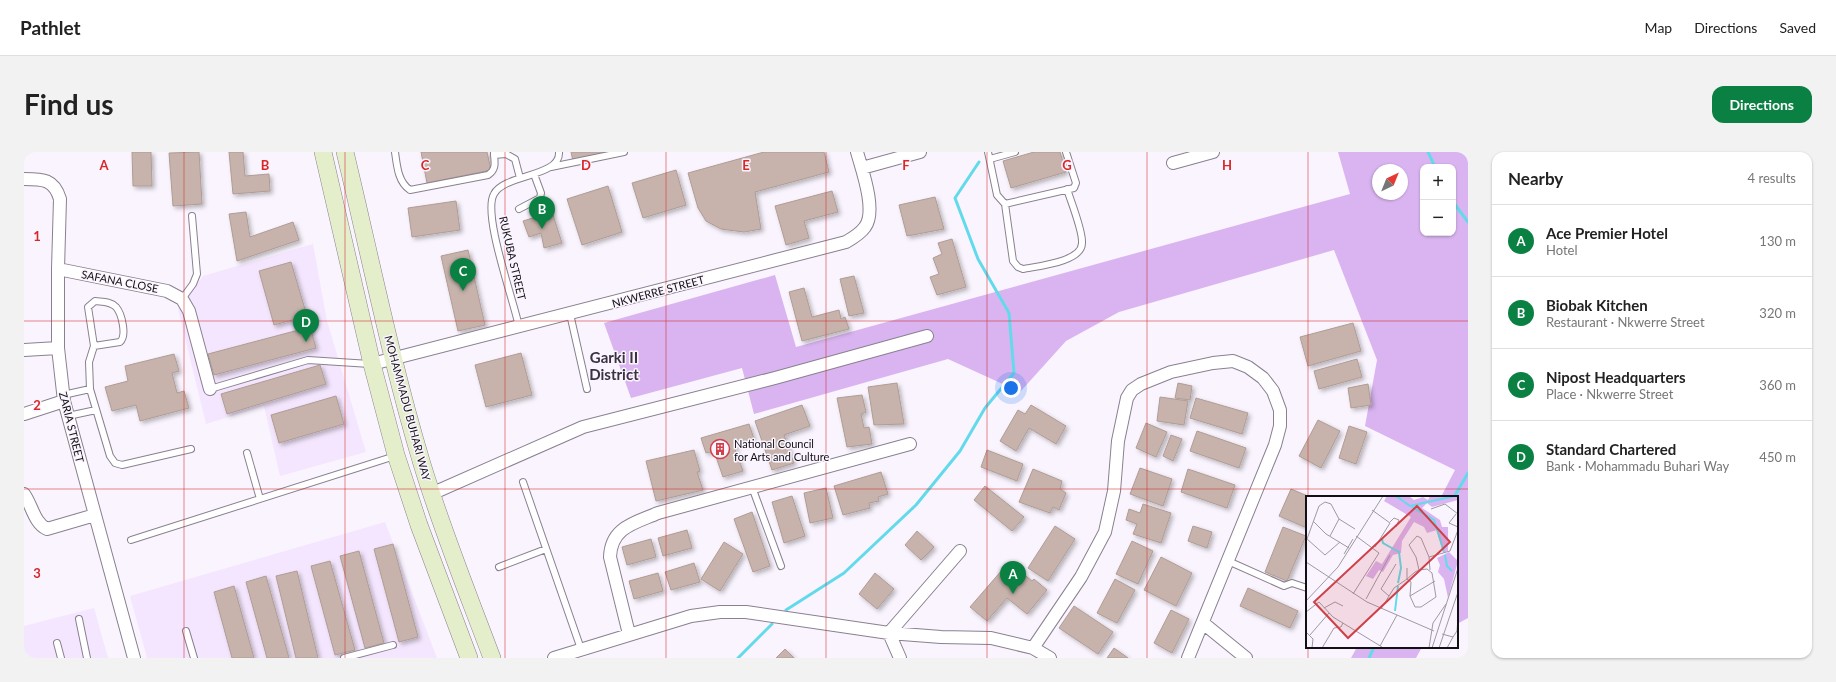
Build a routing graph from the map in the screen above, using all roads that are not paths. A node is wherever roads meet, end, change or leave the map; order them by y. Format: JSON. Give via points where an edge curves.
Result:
{"nodes":[{"id":1,"x":323,"y":152,"type":"edge"},
{"id":2,"x":345,"y":152,"type":"edge"},
{"id":3,"x":395,"y":152,"type":"edge"},
{"id":4,"x":559,"y":152,"type":"edge"},
{"id":5,"x":624,"y":152,"type":"edge"},
{"id":6,"x":857,"y":152,"type":"edge"},
{"id":7,"x":920,"y":152,"type":"edge"},
{"id":8,"x":988,"y":152,"type":"edge"},
{"id":9,"x":1015,"y":152,"type":"edge"},
{"id":10,"x":1066,"y":152,"type":"edge"},
{"id":11,"x":1213,"y":152,"type":"edge"},
{"id":12,"x":494,"y":153,"type":"edge"},
{"id":13,"x":990,"y":159,"type":"junction"},
{"id":14,"x":1173,"y":163,"type":"dead end"},
{"id":15,"x":549,"y":167,"type":"junction"},
{"id":16,"x":862,"y":168,"type":"junction"},
{"id":17,"x":534,"y":174,"type":"junction"},
{"id":18,"x":520,"y":178,"type":"junction"},
{"id":19,"x":24,"y":179,"type":"edge"},
{"id":20,"x":1067,"y":189,"type":"junction"},
{"id":21,"x":1005,"y":204,"type":"junction"},
{"id":22,"x":519,"y":209,"type":"dead end"},
{"id":23,"x":192,"y":216,"type":"dead end"},
{"id":24,"x":58,"y":269,"type":"junction"},
{"id":25,"x":182,"y":299,"type":"junction"},
{"id":26,"x":570,"y":314,"type":"junction"},
{"id":27,"x":519,"y":327,"type":"junction"},
{"id":28,"x":927,"y":336,"type":"dead end"},
{"id":29,"x":94,"y":346,"type":"junction"},
{"id":30,"x":58,"y":348,"type":"junction"},
{"id":31,"x":24,"y":350,"type":"edge"},
{"id":32,"x":393,"y":359,"type":"junction"},
{"id":33,"x":372,"y":364,"type":"junction"},
{"id":34,"x":90,"y":389,"type":"junction"},
{"id":35,"x":210,"y":389,"type":"joint"},
{"id":36,"x":587,"y":389,"type":"dead end"},
{"id":37,"x":63,"y":398,"type":"junction"},
{"id":38,"x":96,"y":410,"type":"junction"},
{"id":39,"x":24,"y":414,"type":"edge"},
{"id":40,"x":68,"y":416,"type":"junction"},
{"id":41,"x":910,"y":444,"type":"dead end"},
{"id":42,"x":191,"y":448,"type":"dead end"},
{"id":43,"x":247,"y":452,"type":"dead end"},
{"id":44,"x":396,"y":455,"type":"junction"},
{"id":45,"x":523,"y":482,"type":"dead end"},
{"id":46,"x":752,"y":487,"type":"junction"},
{"id":47,"x":24,"y":494,"type":"edge"},
{"id":48,"x":431,"y":494,"type":"junction"},
{"id":49,"x":260,"y":499,"type":"junction"},
{"id":50,"x":95,"y":515,"type":"junction"},
{"id":51,"x":131,"y":540,"type":"dead end"},
{"id":52,"x":546,"y":549,"type":"junction"},
{"id":53,"x":960,"y":551,"type":"dead end"},
{"id":54,"x":1228,"y":561,"type":"junction"},
{"id":55,"x":781,"y":566,"type":"dead end"},
{"id":56,"x":499,"y":567,"type":"dead end"},
{"id":57,"x":1306,"y":588,"type":"edge"},
{"id":58,"x":79,"y":618,"type":"dead end"},
{"id":59,"x":1203,"y":623,"type":"junction"},
{"id":60,"x":186,"y":631,"type":"dead end"},
{"id":61,"x":889,"y":633,"type":"junction"},
{"id":62,"x":629,"y":634,"type":"junction"},
{"id":63,"x":58,"y":644,"type":"dead end"},
{"id":64,"x":393,"y":645,"type":"dead end"},
{"id":65,"x":1033,"y":648,"type":"junction"},
{"id":66,"x":581,"y":649,"type":"junction"},
{"id":67,"x":61,"y":658,"type":"edge"},
{"id":68,"x":87,"y":658,"type":"edge"},
{"id":69,"x":134,"y":658,"type":"edge"},
{"id":70,"x":194,"y":658,"type":"edge"},
{"id":71,"x":344,"y":658,"type":"edge"},
{"id":72,"x":469,"y":658,"type":"edge"},
{"id":73,"x":492,"y":658,"type":"edge"},
{"id":74,"x":554,"y":658,"type":"edge"},
{"id":75,"x":900,"y":658,"type":"edge"},
{"id":76,"x":1050,"y":658,"type":"edge"},
{"id":77,"x":1188,"y":658,"type":"edge"},
{"id":78,"x":1246,"y":658,"type":"edge"}],
"edges":[{"from":1,"to":33,"type":"main road","name":"MOHAMMADU BUHARI WAY"},
{"from":2,"to":32,"type":"main road","name":"MOHAMMADU BUHARI WAY"},
{"from":3,"to":12,"type":"lane","via":[[400,178],[404,186],[410,190],[488,175],[495,166]]},
{"from":4,"to":15,"type":"lane","name":"RUKUBA STREET","via":[[557,161]]},
{"from":5,"to":15,"type":"lane"},
{"from":6,"to":16,"type":"street","name":"NKWERRE STREET"},
{"from":7,"to":16,"type":"street"},
{"from":8,"to":13,"type":"lane"},
{"from":9,"to":13,"type":"lane"},
{"from":10,"to":20,"type":"lane","via":[[1076,183],[1074,188]]},
{"from":11,"to":14,"type":"street"},
{"from":12,"to":18,"type":"lane","via":[[506,154],[515,159]]},
{"from":13,"to":21,"type":"lane","via":[[997,194]]},
{"from":15,"to":17,"type":"lane","name":"RUKUBA STREET"},
{"from":16,"to":26,"type":"street","name":"NKWERRE STREET","via":[[871,210],[866,226],[858,235],[846,242]]},
{"from":17,"to":18,"type":"lane","name":"RUKUBA STREET"},
{"from":17,"to":22,"type":"lane","via":[[541,193],[540,198]]},
{"from":18,"to":27,"type":"lane","name":"RUKUBA STREET","via":[[502,185],[494,194],[491,208],[493,228]]},
{"from":19,"to":24,"type":"street","name":"ZARIA STREET","via":[[42,179],[51,183],[57,190],[60,200]]},
{"from":20,"to":21,"type":"lane"},
{"from":20,"to":21,"type":"lane","via":[[1082,244],[1078,253],[1067,260],[1018,267],[1013,261]]},
{"from":23,"to":25,"type":"lane","via":[[197,274]]},
{"from":24,"to":25,"type":"street","name":"SAFANA CLOSE","via":[[167,291]]},
{"from":24,"to":30,"type":"street","name":"ZARIA STREET"},
{"from":25,"to":35,"type":"street","via":[[189,312]]},
{"from":26,"to":27,"type":"street","name":"NKWERRE STREET"},
{"from":26,"to":36,"type":"lane"},
{"from":27,"to":32,"type":"street","name":"NKWERRE STREET"},
{"from":28,"to":48,"type":"street","via":[[583,427]]},
{"from":29,"to":29,"type":"lane","via":[[120,342],[123,339],[119,312],[115,306],[108,303],[94,301],[88,307]]},
{"from":29,"to":34,"type":"lane","via":[[89,362]]},
{"from":30,"to":31,"type":"street"},
{"from":30,"to":37,"type":"street","name":"ZARIA STREET"},
{"from":32,"to":33,"type":"street","name":"NKWERRE STREET"},
{"from":32,"to":48,"type":"main road","name":"MOHAMMADU BUHARI WAY"},
{"from":33,"to":35,"type":"lane","via":[[308,360]]},
{"from":33,"to":44,"type":"main road","name":"MOHAMMADU BUHARI WAY"},
{"from":34,"to":37,"type":"lane"},
{"from":34,"to":38,"type":"lane"},
{"from":37,"to":39,"type":"street"},
{"from":37,"to":40,"type":"street","name":"ZARIA STREET"},
{"from":38,"to":40,"type":"lane"},
{"from":38,"to":42,"type":"lane","via":[[110,456],[115,463],[122,465]]},
{"from":40,"to":50,"type":"street","name":"ZARIA STREET"},
{"from":41,"to":46,"type":"street"},
{"from":43,"to":49,"type":"lane"},
{"from":44,"to":49,"type":"lane"},
{"from":44,"to":72,"type":"main road","name":"MOHAMMADU BUHARI WAY","via":[[419,525]]},
{"from":45,"to":52,"type":"lane"},
{"from":46,"to":55,"type":"lane"},
{"from":46,"to":62,"type":"street","via":[[658,513],[623,528],[616,536],[610,546],[610,557]]},
{"from":47,"to":50,"type":"street","via":[[39,522],[47,529]]},
{"from":48,"to":73,"type":"main road","name":"MOHAMMADU BUHARI WAY"},
{"from":49,"to":51,"type":"lane"},
{"from":50,"to":69,"type":"street","name":"ZARIA STREET"},
{"from":52,"to":56,"type":"lane"},
{"from":52,"to":66,"type":"lane"},
{"from":53,"to":61,"type":"street"},
{"from":54,"to":57,"type":"lane","via":[[1284,586],[1292,583]]},
{"from":54,"to":59,"type":"street"},
{"from":54,"to":65,"type":"street","via":[[1275,445],[1280,426],[1280,410],[1273,391],[1263,378],[1248,367],[1233,361],[1171,372],[1141,384],[1127,398],[1118,441],[1114,491],[1105,532],[1081,577]]},
{"from":58,"to":68,"type":"lane"},
{"from":59,"to":77,"type":"street"},
{"from":59,"to":78,"type":"street"},
{"from":60,"to":70,"type":"lane"},
{"from":61,"to":62,"type":"street","via":[[746,612],[720,612],[691,616]]},
{"from":61,"to":65,"type":"street","via":[[991,638]]},
{"from":61,"to":75,"type":"street"},
{"from":62,"to":66,"type":"street"},
{"from":63,"to":67,"type":"lane"},
{"from":64,"to":71,"type":"lane"},
{"from":65,"to":76,"type":"street"},
{"from":66,"to":74,"type":"street"}]}
